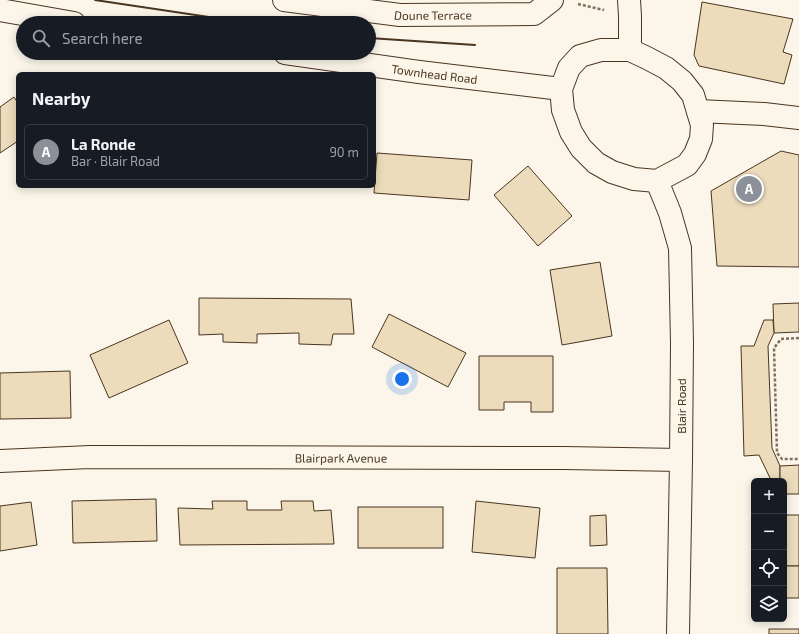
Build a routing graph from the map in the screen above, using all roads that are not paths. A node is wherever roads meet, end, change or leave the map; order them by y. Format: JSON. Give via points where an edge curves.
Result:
{"nodes":[{"id":1,"x":284,"y":0,"type":"edge"},
{"id":2,"x":552,"y":0,"type":"edge"},
{"id":3,"x":630,"y":8,"type":"edge"},
{"id":4,"x":0,"y":10,"type":"edge"},
{"id":5,"x":34,"y":16,"type":"edge"},
{"id":6,"x":630,"y":50,"type":"junction"},
{"id":7,"x":334,"y":60,"type":"edge"},
{"id":8,"x":561,"y":89,"type":"junction"},
{"id":9,"x":698,"y":111,"type":"junction"},
{"id":10,"x":799,"y":118,"type":"edge"},
{"id":11,"x":657,"y":181,"type":"junction"},
{"id":12,"x":0,"y":460,"type":"edge"},
{"id":13,"x":681,"y":460,"type":"junction"},
{"id":14,"x":678,"y":634,"type":"edge"}],
"edges":[{"from":1,"to":2,"type":"street","name":"Doune Terrace","via":[[400,15],[534,14]]},
{"from":3,"to":6,"type":"street"},
{"from":4,"to":5,"type":"street"},
{"from":6,"to":8,"type":"street","via":[[601,50],[580,56],[569,68]]},
{"from":6,"to":9,"type":"street","via":[[666,68],[682,81],[692,95]]},
{"from":7,"to":8,"type":"street","name":"Townhead Road"},
{"from":8,"to":11,"type":"street","via":[[563,110],[571,132],[581,148],[596,163],[612,172],[634,179]]},
{"from":9,"to":10,"type":"street"},
{"from":9,"to":11,"type":"street","via":[[702,125],[695,154],[687,165]]},
{"from":11,"to":13,"type":"street","name":"Blair Road","via":[[680,248]]},
{"from":12,"to":13,"type":"street","name":"Blairpark Avenue","via":[[90,457]]},
{"from":13,"to":14,"type":"street","name":"Blair Road"}]}
